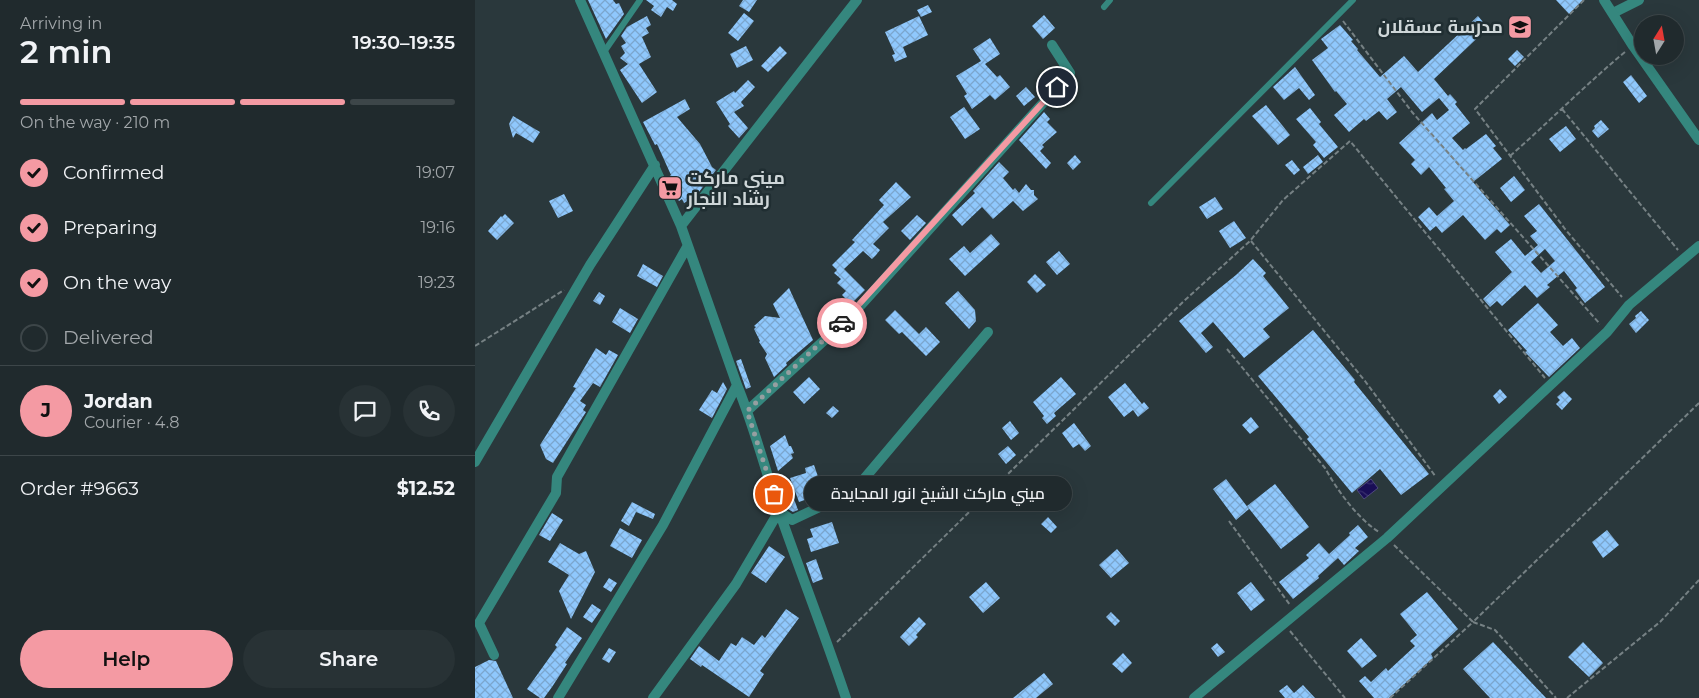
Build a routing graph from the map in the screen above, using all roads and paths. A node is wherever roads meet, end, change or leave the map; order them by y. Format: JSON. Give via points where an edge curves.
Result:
{"nodes":[{"id":1,"x":580,"y":0,"type":"edge"},
{"id":2,"x":639,"y":0,"type":"edge"},
{"id":3,"x":857,"y":0,"type":"edge"},
{"id":4,"x":1110,"y":0,"type":"edge"},
{"id":5,"x":1353,"y":0,"type":"edge"},
{"id":6,"x":1584,"y":0,"type":"edge"},
{"id":7,"x":1604,"y":0,"type":"edge"},
{"id":8,"x":1639,"y":0,"type":"edge"},
{"id":9,"x":1104,"y":7,"type":"dead end"},
{"id":10,"x":1613,"y":13,"type":"junction"},
{"id":11,"x":1339,"y":15,"type":"junction"},
{"id":12,"x":1051,"y":45,"type":"dead end"},
{"id":13,"x":1633,"y":46,"type":"junction"},
{"id":14,"x":604,"y":52,"type":"junction"},
{"id":15,"x":1562,"y":109,"type":"junction"},
{"id":16,"x":1699,"y":140,"type":"edge"},
{"id":17,"x":1510,"y":156,"type":"junction"},
{"id":18,"x":655,"y":165,"type":"junction"},
{"id":19,"x":1151,"y":203,"type":"dead end"},
{"id":20,"x":681,"y":226,"type":"junction"},
{"id":21,"x":1251,"y":241,"type":"junction"},
{"id":22,"x":1699,"y":246,"type":"edge"},
{"id":23,"x":687,"y":247,"type":"junction"},
{"id":24,"x":1686,"y":258,"type":"junction"},
{"id":25,"x":563,"y":290,"type":"dead end"},
{"id":26,"x":1629,"y":305,"type":"junction"},
{"id":27,"x":988,"y":332,"type":"dead end"},
{"id":28,"x":1607,"y":332,"type":"junction"},
{"id":29,"x":475,"y":346,"type":"edge"},
{"id":30,"x":1227,"y":349,"type":"dead end"},
{"id":31,"x":737,"y":385,"type":"junction"},
{"id":32,"x":1551,"y":385,"type":"junction"},
{"id":33,"x":1699,"y":402,"type":"edge"},
{"id":34,"x":747,"y":411,"type":"junction"},
{"id":35,"x":475,"y":462,"type":"edge"},
{"id":36,"x":1442,"y":485,"type":"junction"},
{"id":37,"x":779,"y":511,"type":"junction"},
{"id":38,"x":1229,"y":521,"type":"dead end"},
{"id":39,"x":1387,"y":538,"type":"junction"},
{"id":40,"x":1699,"y":580,"type":"edge"},
{"id":41,"x":1296,"y":613,"type":"junction"},
{"id":42,"x":1473,"y":622,"type":"junction"},
{"id":43,"x":1283,"y":624,"type":"junction"},
{"id":44,"x":832,"y":647,"type":"dead end"},
{"id":45,"x":494,"y":655,"type":"dead end"},
{"id":46,"x":557,"y":698,"type":"edge"},
{"id":47,"x":653,"y":698,"type":"edge"},
{"id":48,"x":846,"y":698,"type":"edge"},
{"id":49,"x":1194,"y":698,"type":"edge"},
{"id":50,"x":1345,"y":698,"type":"edge"},
{"id":51,"x":1390,"y":698,"type":"edge"},
{"id":52,"x":1556,"y":698,"type":"edge"},
{"id":53,"x":1567,"y":698,"type":"edge"}],
"edges":[{"from":1,"to":14,"type":"street"},
{"from":2,"to":14,"type":"lane"},
{"from":3,"to":20,"type":"street"},
{"from":4,"to":9,"type":"lane"},
{"from":5,"to":11,"type":"lane"},
{"from":6,"to":17,"type":"path","via":[[1475,109]]},
{"from":7,"to":10,"type":"street"},
{"from":8,"to":10,"type":"street"},
{"from":10,"to":13,"type":"street"},
{"from":11,"to":19,"type":"lane"},
{"from":11,"to":28,"type":"path","via":[[1412,112]]},
{"from":12,"to":34,"type":"street","via":[[1070,73],[853,314]]},
{"from":13,"to":15,"type":"path"},
{"from":13,"to":16,"type":"street"},
{"from":14,"to":18,"type":"street"},
{"from":15,"to":17,"type":"path"},
{"from":15,"to":24,"type":"path"},
{"from":17,"to":26,"type":"path","via":[[1565,229]]},
{"from":18,"to":20,"type":"street"},
{"from":18,"to":35,"type":"street","via":[[590,265]]},
{"from":20,"to":23,"type":"street"},
{"from":21,"to":32,"type":"path","via":[[1283,200],[1350,141]]},
{"from":21,"to":36,"type":"path","via":[[1365,381]]},
{"from":21,"to":44,"type":"path","via":[[1184,301]]},
{"from":22,"to":24,"type":"street"},
{"from":23,"to":31,"type":"street"},
{"from":23,"to":45,"type":"street","via":[[557,476],[556,493],[479,623]]},
{"from":24,"to":26,"type":"street"},
{"from":25,"to":29,"type":"path"},
{"from":26,"to":28,"type":"street"},
{"from":27,"to":37,"type":"street","via":[[857,486],[792,520]]},
{"from":28,"to":32,"type":"street"},
{"from":30,"to":39,"type":"path","via":[[1325,468],[1334,484],[1370,526]]},
{"from":31,"to":34,"type":"street"},
{"from":31,"to":46,"type":"street","via":[[665,522]]},
{"from":32,"to":36,"type":"street"},
{"from":33,"to":42,"type":"path"},
{"from":34,"to":37,"type":"street"},
{"from":36,"to":39,"type":"street"},
{"from":37,"to":47,"type":"street","via":[[735,584]]},
{"from":37,"to":48,"type":"street"},
{"from":38,"to":41,"type":"path"},
{"from":39,"to":41,"type":"street"},
{"from":39,"to":42,"type":"path"},
{"from":40,"to":53,"type":"path","via":[[1660,622]]},
{"from":41,"to":43,"type":"street"},
{"from":42,"to":51,"type":"path"},
{"from":42,"to":52,"type":"path","via":[[1495,630]]},
{"from":43,"to":49,"type":"street"},
{"from":43,"to":50,"type":"path"}]}
